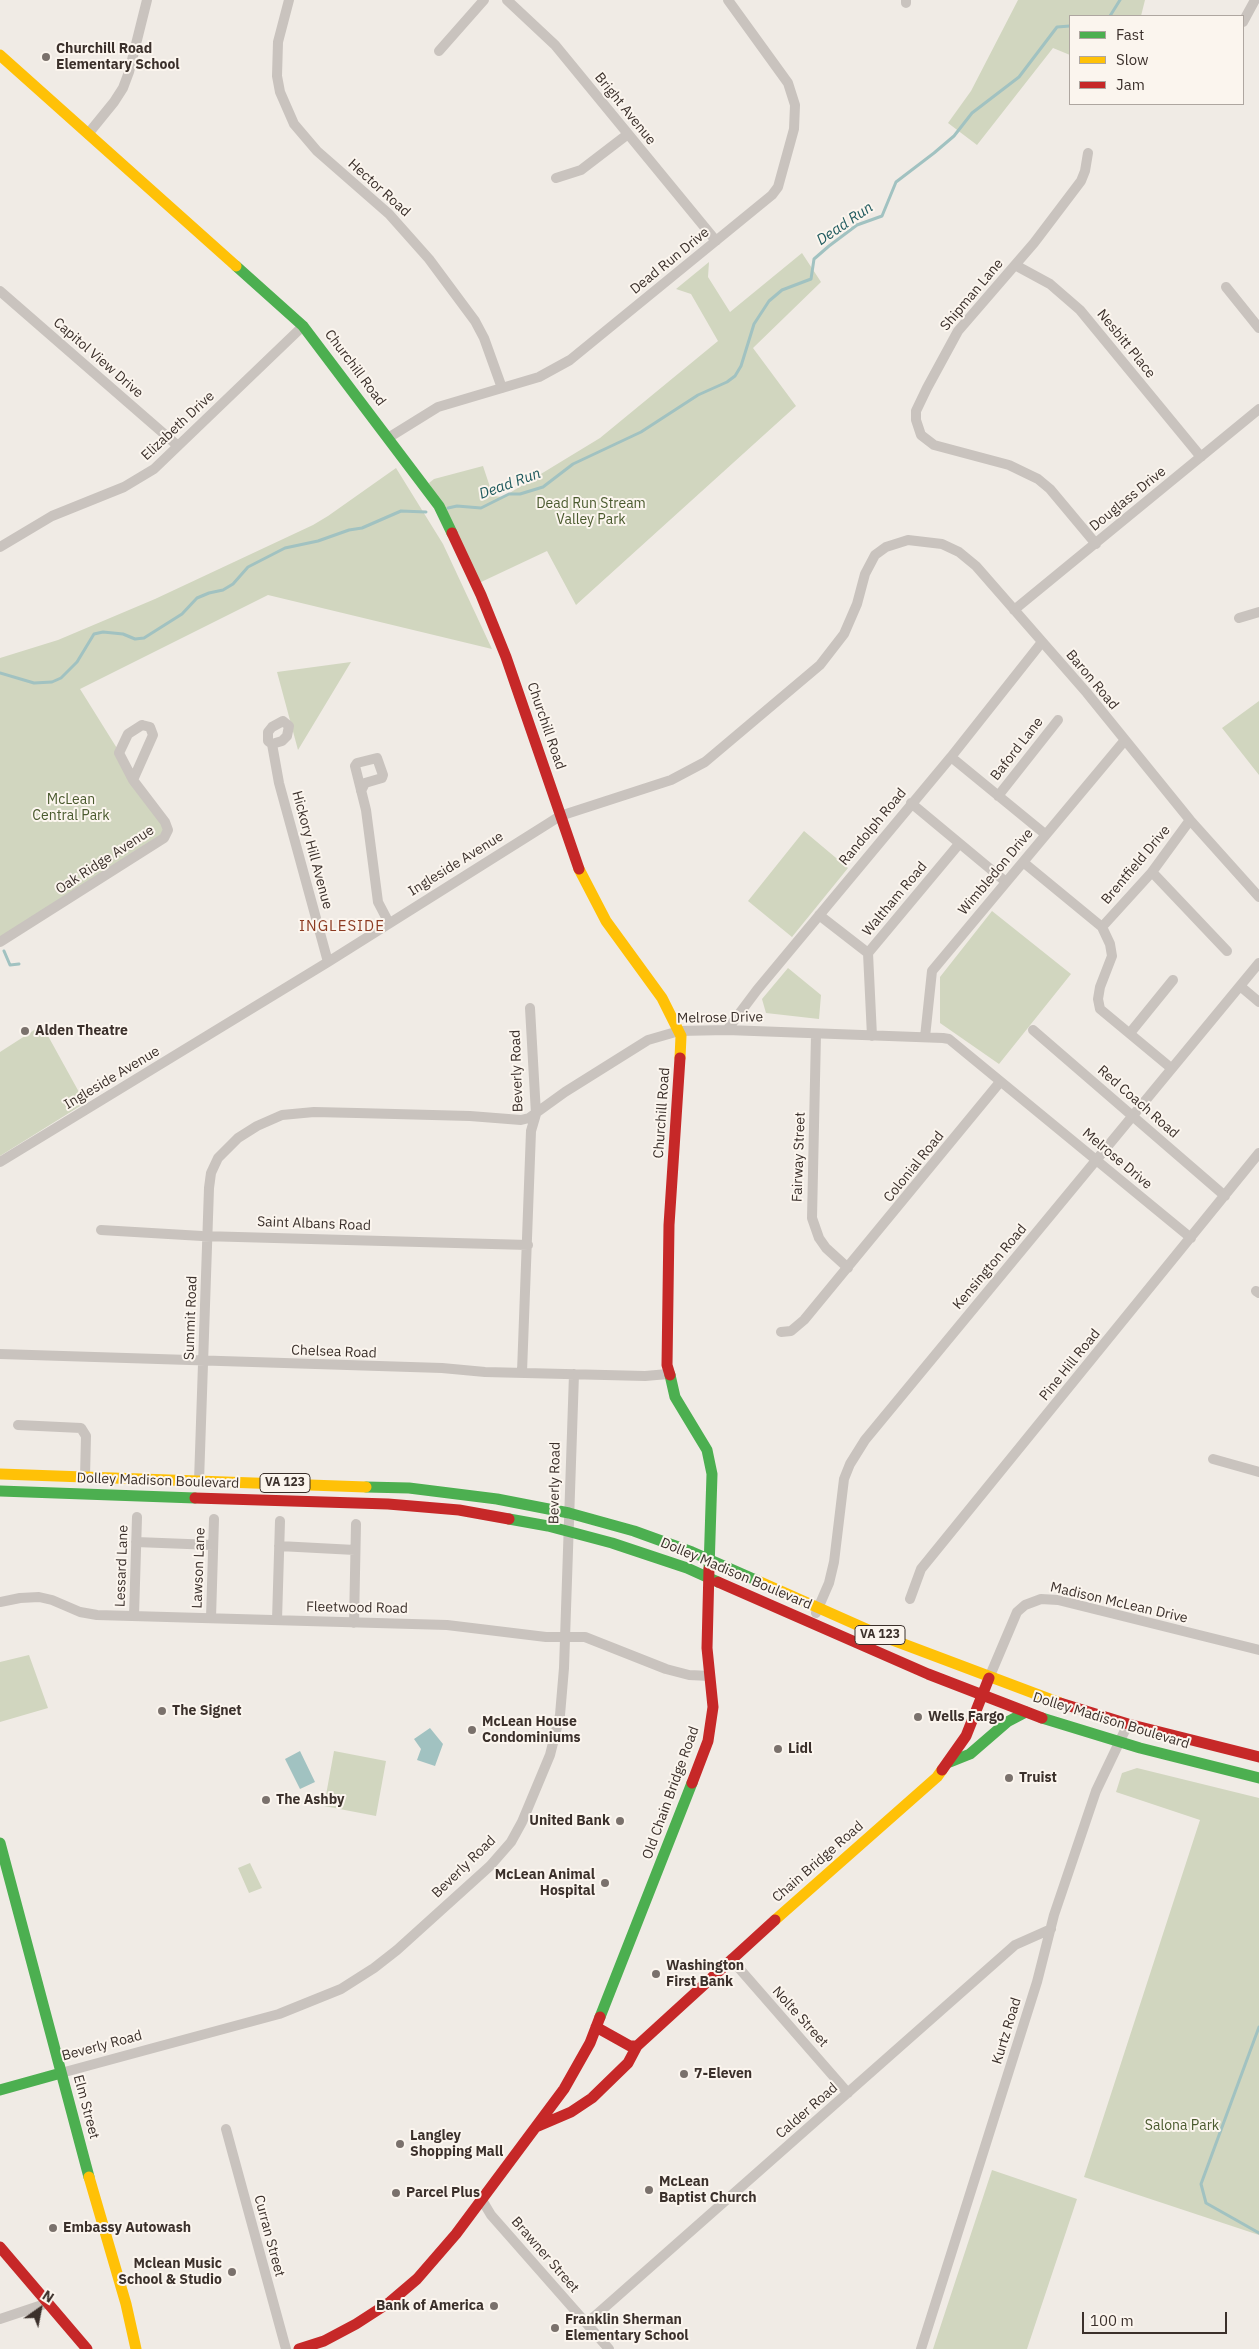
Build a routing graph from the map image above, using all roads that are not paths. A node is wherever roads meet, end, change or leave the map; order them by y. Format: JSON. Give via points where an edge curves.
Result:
{"nodes":[{"id":1,"x":147,"y":0,"type":"edge"},
{"id":2,"x":289,"y":0,"type":"edge"},
{"id":3,"x":484,"y":0,"type":"edge"},
{"id":4,"x":508,"y":0,"type":"edge"},
{"id":5,"x":728,"y":0,"type":"edge"},
{"id":6,"x":1255,"y":0,"type":"edge"},
{"id":7,"x":1244,"y":20,"type":"edge"},
{"id":8,"x":439,"y":51,"type":"dead end"},
{"id":9,"x":0,"y":55,"type":"edge"},
{"id":10,"x":88,"y":134,"type":"junction"},
{"id":11,"x":628,"y":134,"type":"junction"},
{"id":12,"x":1088,"y":153,"type":"dead end"},
{"id":13,"x":556,"y":178,"type":"dead end"},
{"id":14,"x":716,"y":241,"type":"junction"},
{"id":15,"x":1015,"y":265,"type":"junction"},
{"id":16,"x":1226,"y":287,"type":"dead end"},
{"id":17,"x":0,"y":291,"type":"edge"},
{"id":18,"x":303,"y":326,"type":"junction"},
{"id":19,"x":1259,"y":328,"type":"edge"},
{"id":20,"x":502,"y":388,"type":"junction"},
{"id":21,"x":1259,"y":410,"type":"edge"},
{"id":22,"x":388,"y":438,"type":"junction"},
{"id":23,"x":178,"y":446,"type":"junction"},
{"id":24,"x":1201,"y":457,"type":"junction"},
{"id":25,"x":1096,"y":544,"type":"junction"},
{"id":26,"x":0,"y":547,"type":"edge"},
{"id":27,"x":875,"y":555,"type":"joint"},
{"id":28,"x":1014,"y":610,"type":"junction"},
{"id":29,"x":1259,"y":612,"type":"edge"},
{"id":30,"x":1239,"y":618,"type":"dead end"},
{"id":31,"x":1042,"y":642,"type":"junction"},
{"id":32,"x":1058,"y":720,"type":"dead end"},
{"id":33,"x":1125,"y":740,"type":"junction"},
{"id":34,"x":272,"y":744,"type":"dead end"},
{"id":35,"x":951,"y":757,"type":"junction"},
{"id":36,"x":133,"y":780,"type":"junction"},
{"id":37,"x":361,"y":791,"type":"dead end"},
{"id":38,"x":998,"y":796,"type":"junction"},
{"id":39,"x":911,"y":803,"type":"junction"},
{"id":40,"x":560,"y":816,"type":"junction"},
{"id":41,"x":1190,"y":820,"type":"junction"},
{"id":42,"x":1044,"y":834,"type":"junction"},
{"id":43,"x":958,"y":844,"type":"junction"},
{"id":44,"x":1023,"y":862,"type":"junction"},
{"id":45,"x":1152,"y":872,"type":"junction"},
{"id":46,"x":1006,"y":882,"type":"junction"},
{"id":47,"x":1259,"y":897,"type":"edge"},
{"id":48,"x":819,"y":915,"type":"junction"},
{"id":49,"x":389,"y":922,"type":"junction"},
{"id":50,"x":1102,"y":927,"type":"junction"},
{"id":51,"x":0,"y":942,"type":"edge"},
{"id":52,"x":1227,"y":951,"type":"dead end"},
{"id":53,"x":868,"y":953,"type":"junction"},
{"id":54,"x":328,"y":962,"type":"junction"},
{"id":55,"x":1259,"y":963,"type":"edge"},
{"id":56,"x":1172,"y":980,"type":"dead end"},
{"id":57,"x":1240,"y":986,"type":"junction"},
{"id":58,"x":1259,"y":1002,"type":"edge"},
{"id":59,"x":530,"y":1008,"type":"dead end"},
{"id":60,"x":727,"y":1030,"type":"junction"},
{"id":61,"x":1033,"y":1030,"type":"dead end"},
{"id":62,"x":679,"y":1031,"type":"junction"},
{"id":63,"x":1130,"y":1033,"type":"junction"},
{"id":64,"x":816,"y":1034,"type":"junction"},
{"id":65,"x":872,"y":1036,"type":"junction"},
{"id":66,"x":925,"y":1037,"type":"junction"},
{"id":67,"x":1171,"y":1068,"type":"junction"},
{"id":68,"x":1000,"y":1082,"type":"junction"},
{"id":69,"x":536,"y":1114,"type":"junction"},
{"id":70,"x":1133,"y":1116,"type":"junction"},
{"id":71,"x":1259,"y":1154,"type":"edge"},
{"id":72,"x":218,"y":1158,"type":"joint"},
{"id":73,"x":1096,"y":1160,"type":"junction"},
{"id":74,"x":0,"y":1162,"type":"edge"},
{"id":75,"x":1225,"y":1196,"type":"junction"},
{"id":76,"x":100,"y":1230,"type":"dead end"},
{"id":77,"x":208,"y":1235,"type":"junction"},
{"id":78,"x":1191,"y":1238,"type":"junction"},
{"id":79,"x":528,"y":1245,"type":"junction"},
{"id":80,"x":848,"y":1268,"type":"junction"},
{"id":81,"x":781,"y":1332,"type":"dead end"},
{"id":82,"x":0,"y":1354,"type":"edge"},
{"id":83,"x":204,"y":1360,"type":"junction"},
{"id":84,"x":522,"y":1372,"type":"junction"},
{"id":85,"x":574,"y":1374,"type":"junction"},
{"id":86,"x":668,"y":1374,"type":"junction"},
{"id":87,"x":18,"y":1425,"type":"dead end"},
{"id":88,"x":1213,"y":1459,"type":"dead end"},
{"id":89,"x":1259,"y":1472,"type":"edge"},
{"id":90,"x":0,"y":1474,"type":"edge"},
{"id":91,"x":85,"y":1477,"type":"junction"},
{"id":92,"x":199,"y":1480,"type":"junction"},
{"id":93,"x":0,"y":1491,"type":"edge"},
{"id":94,"x":569,"y":1514,"type":"junction"},
{"id":95,"x":137,"y":1517,"type":"dead end"},
{"id":96,"x":214,"y":1519,"type":"dead end"},
{"id":97,"x":280,"y":1521,"type":"dead end"},
{"id":98,"x":356,"y":1524,"type":"dead end"},
{"id":99,"x":569,"y":1531,"type":"junction"},
{"id":100,"x":136,"y":1542,"type":"junction"},
{"id":101,"x":213,"y":1545,"type":"junction"},
{"id":102,"x":279,"y":1546,"type":"junction"},
{"id":103,"x":356,"y":1550,"type":"junction"},
{"id":104,"x":710,"y":1559,"type":"junction"},
{"id":105,"x":710,"y":1576,"type":"junction"},
{"id":106,"x":910,"y":1598,"type":"dead end"},
{"id":107,"x":0,"y":1602,"type":"edge"},
{"id":108,"x":818,"y":1608,"type":"junction"},
{"id":109,"x":134,"y":1616,"type":"junction"},
{"id":110,"x":211,"y":1618,"type":"junction"},
{"id":111,"x":277,"y":1620,"type":"junction"},
{"id":112,"x":811,"y":1622,"type":"junction"},
{"id":113,"x":354,"y":1623,"type":"junction"},
{"id":114,"x":565,"y":1637,"type":"junction"},
{"id":115,"x":1259,"y":1650,"type":"edge"},
{"id":116,"x":710,"y":1676,"type":"junction"},
{"id":117,"x":989,"y":1678,"type":"junction"},
{"id":118,"x":983,"y":1696,"type":"junction"},
{"id":119,"x":1026,"y":1712,"type":"junction"},
{"id":120,"x":1128,"y":1724,"type":"junction"},
{"id":121,"x":1119,"y":1742,"type":"junction"},
{"id":122,"x":1259,"y":1757,"type":"edge"},
{"id":123,"x":950,"y":1762,"type":"junction"},
{"id":124,"x":1259,"y":1778,"type":"edge"},
{"id":125,"x":0,"y":1843,"type":"edge"},
{"id":126,"x":1051,"y":1929,"type":"junction"},
{"id":127,"x":731,"y":1959,"type":"junction"},
{"id":128,"x":596,"y":2027,"type":"junction"},
{"id":129,"x":637,"y":2046,"type":"junction"},
{"id":130,"x":61,"y":2073,"type":"junction"},
{"id":131,"x":0,"y":2090,"type":"edge"},
{"id":132,"x":848,"y":2093,"type":"junction"},
{"id":133,"x":536,"y":2127,"type":"junction"},
{"id":134,"x":226,"y":2129,"type":"dead end"},
{"id":135,"x":482,"y":2200,"type":"junction"},
{"id":136,"x":0,"y":2247,"type":"edge"},
{"id":137,"x":48,"y":2303,"type":"junction"},
{"id":138,"x":0,"y":2319,"type":"edge"},
{"id":139,"x":587,"y":2323,"type":"junction"},
{"id":140,"x":87,"y":2349,"type":"edge"},
{"id":141,"x":136,"y":2349,"type":"edge"},
{"id":142,"x":286,"y":2349,"type":"edge"},
{"id":143,"x":299,"y":2349,"type":"edge"},
{"id":144,"x":609,"y":2349,"type":"edge"},
{"id":145,"x":921,"y":2349,"type":"edge"}],
"edges":[{"from":1,"to":10,"type":"street","via":[[123,88]]},
{"from":2,"to":20,"type":"street","name":"Hector Road","via":[[278,42],[277,61],[280,92],[294,124],[317,151],[389,214],[429,259],[484,338]]},
{"from":3,"to":8,"type":"street"},
{"from":4,"to":11,"type":"street","name":"Bright Avenue","via":[[544,33]]},
{"from":5,"to":14,"type":"street","name":"Dead Run Drive","via":[[788,83],[796,118],[778,187]]},
{"from":6,"to":7,"type":"street"},
{"from":9,"to":10,"type":"main road","name":"Churchill Road"},
{"from":10,"to":18,"type":"main road","name":"Churchill Road"},
{"from":11,"to":13,"type":"street","via":[[581,170]]},
{"from":11,"to":14,"type":"street","name":"Bright Avenue"},
{"from":12,"to":15,"type":"street","name":"Shipman Lane","via":[[1081,181]]},
{"from":14,"to":20,"type":"street","name":"Dead Run Drive","via":[[570,360],[539,377]]},
{"from":15,"to":24,"type":"street","name":"Nesbitt Place","via":[[1050,284],[1080,310]]},
{"from":15,"to":25,"type":"street","name":"Shipman Lane","via":[[949,344],[916,411],[917,428],[934,445],[1009,465],[1038,479]]},
{"from":16,"to":19,"type":"street"},
{"from":17,"to":23,"type":"street","name":"Capitol View Drive"},
{"from":18,"to":22,"type":"main road","name":"Churchill Road"},
{"from":18,"to":23,"type":"street","name":"Elizabeth Drive"},
{"from":20,"to":22,"type":"street","name":"Dead Run Drive","via":[[438,407]]},
{"from":21,"to":24,"type":"street","name":"Douglass Drive"},
{"from":22,"to":40,"type":"main road","name":"Churchill Road","via":[[439,506],[450,526],[506,656]]},
{"from":23,"to":26,"type":"street","name":"Elizabeth Drive","via":[[139,479],[52,516]]},
{"from":24,"to":25,"type":"street","name":"Douglass Drive"},
{"from":25,"to":28,"type":"street","name":"Douglass Drive"},
{"from":27,"to":28,"type":"street","name":"Baron Road","via":[[886,547],[908,540],[926,540],[947,546],[971,562]]},
{"from":27,"to":40,"type":"street","name":"Ingleside Avenue","via":[[865,574],[851,620],[836,647],[810,674],[729,743],[705,762],[671,780]]},
{"from":28,"to":31,"type":"street","name":"Baron Road"},
{"from":29,"to":30,"type":"street"},
{"from":31,"to":33,"type":"street","name":"Baron Road"},
{"from":31,"to":35,"type":"street","name":"Randolph Road"},
{"from":32,"to":38,"type":"street","name":"Baford Lane"},
{"from":33,"to":41,"type":"street","name":"Baron Road"},
{"from":33,"to":42,"type":"street","name":"Wimbledon Drive"},
{"from":34,"to":54,"type":"street","name":"Hickory Hill Avenue","via":[[279,783]]},
{"from":35,"to":38,"type":"street"},
{"from":35,"to":39,"type":"street","name":"Randolph Road"},
{"from":36,"to":36,"type":"street","via":[[153,735],[146,725],[128,734],[119,753]]},
{"from":36,"to":51,"type":"street","name":"Oak Ridge Avenue","via":[[165,822],[168,830],[164,838]]},
{"from":37,"to":49,"type":"street","via":[[378,902]]},
{"from":38,"to":42,"type":"street"},
{"from":39,"to":43,"type":"street"},
{"from":39,"to":48,"type":"street","name":"Randolph Road"},
{"from":40,"to":49,"type":"street","name":"Ingleside Avenue"},
{"from":40,"to":62,"type":"main road","name":"Churchill Road","via":[[594,902],[662,998]]},
{"from":41,"to":45,"type":"street","name":"Brentfield Drive"},
{"from":41,"to":47,"type":"street","name":"Baron Road"},
{"from":42,"to":44,"type":"street","name":"Wimbledon Drive"},
{"from":43,"to":46,"type":"street"},
{"from":43,"to":53,"type":"street","name":"Waltham Road"},
{"from":44,"to":46,"type":"street","name":"Wimbledon Drive"},
{"from":44,"to":50,"type":"street"},
{"from":45,"to":50,"type":"street","name":"Brentfield Drive"},
{"from":45,"to":52,"type":"street"},
{"from":46,"to":66,"type":"street","name":"Wimbledon Drive","via":[[932,971]]},
{"from":48,"to":53,"type":"street"},
{"from":48,"to":60,"type":"street","name":"Randolph Road"},
{"from":49,"to":54,"type":"street","name":"Ingleside Avenue"},
{"from":50,"to":63,"type":"street","via":[[1112,956],[1100,987],[1100,1009]]},
{"from":53,"to":65,"type":"street","name":"Waltham Road"},
{"from":54,"to":74,"type":"street","name":"Ingleside Avenue"},
{"from":55,"to":57,"type":"street","name":"Kensington Road"},
{"from":56,"to":63,"type":"street"},
{"from":57,"to":58,"type":"street"},
{"from":57,"to":67,"type":"street","name":"Kensington Road"},
{"from":59,"to":69,"type":"street","name":"Beverly Road"},
{"from":60,"to":62,"type":"street","name":"Melrose Drive"},
{"from":60,"to":64,"type":"street","name":"Melrose Drive"},
{"from":61,"to":70,"type":"street","name":"Red Coach Road"},
{"from":62,"to":69,"type":"street","name":"Melrose Drive","via":[[648,1040]]},
{"from":62,"to":86,"type":"main road","name":"Churchill Road","via":[[681,1046],[666,1288]]},
{"from":63,"to":67,"type":"street"},
{"from":64,"to":65,"type":"street","name":"Melrose Drive"},
{"from":64,"to":80,"type":"street","name":"Fairway Street","via":[[812,1218],[826,1248]]},
{"from":65,"to":66,"type":"street","name":"Melrose Drive"},
{"from":66,"to":68,"type":"street","name":"Melrose Drive","via":[[949,1039]]},
{"from":67,"to":70,"type":"street","name":"Kensington Road"},
{"from":68,"to":73,"type":"street","name":"Melrose Drive"},
{"from":68,"to":80,"type":"street","name":"Colonial Road"},
{"from":69,"to":72,"type":"street","name":"Melrose Drive","via":[[521,1120],[470,1116],[290,1114],[257,1126],[238,1138]]},
{"from":69,"to":79,"type":"street","name":"Beverly Road","via":[[531,1131]]},
{"from":70,"to":73,"type":"street","name":"Kensington Road"},
{"from":70,"to":75,"type":"street","name":"Red Coach Road"},
{"from":71,"to":75,"type":"street","name":"Pine Hill Road"},
{"from":72,"to":77,"type":"street","name":"Summit Road","via":[[209,1188]]},
{"from":73,"to":78,"type":"street","name":"Melrose Drive"},
{"from":73,"to":108,"type":"street","name":"Kensington Road","via":[[856,1453],[844,1479],[834,1562]]},
{"from":75,"to":78,"type":"street","name":"Pine Hill Road"},
{"from":76,"to":77,"type":"street","name":"Saint Albans Road"},
{"from":77,"to":79,"type":"street","name":"Saint Albans Road"},
{"from":77,"to":83,"type":"street","name":"Summit Road"},
{"from":78,"to":106,"type":"street","name":"Pine Hill Road","via":[[921,1569]]},
{"from":79,"to":84,"type":"street","name":"Beverly Road"},
{"from":80,"to":81,"type":"street","name":"Colonial Road","via":[[804,1320],[791,1330]]},
{"from":82,"to":83,"type":"street","name":"Chelsea Road"},
{"from":83,"to":84,"type":"street","name":"Chelsea Road"},
{"from":83,"to":92,"type":"street","name":"Summit Road"},
{"from":84,"to":85,"type":"street","name":"Chelsea Road"},
{"from":85,"to":86,"type":"street","name":"Chelsea Road"},
{"from":85,"to":94,"type":"street","name":"Beverly Road"},
{"from":86,"to":104,"type":"main road","name":"Churchill Road","via":[[678,1404],[711,1461]]},
{"from":87,"to":91,"type":"street","via":[[81,1428],[86,1436]]},
{"from":88,"to":89,"type":"street"},
{"from":90,"to":91,"type":"main road","name":"Dolley Madison Boulevard","number":"VA 123"},
{"from":91,"to":92,"type":"main road","name":"Dolley Madison Boulevard","number":"VA 123"},
{"from":92,"to":94,"type":"main road","name":"Dolley Madison Boulevard","number":"VA 123","via":[[436,1490]]},
{"from":93,"to":99,"type":"main road","name":"Dolley Madison Boulevard","number":"VA 123","via":[[388,1504],[494,1516]]},
{"from":94,"to":99,"type":"street","name":"Beverly Road"},
{"from":94,"to":104,"type":"main road","name":"Dolley Madison Boulevard","number":"VA 123","via":[[634,1531]]},
{"from":95,"to":100,"type":"street","name":"Lessard Lane"},
{"from":96,"to":101,"type":"street","name":"Lawson Lane"},
{"from":97,"to":102,"type":"street"},
{"from":98,"to":103,"type":"street"},
{"from":99,"to":105,"type":"main road","name":"Dolley Madison Boulevard","number":"VA 123","via":[[644,1552]]},
{"from":99,"to":114,"type":"street","name":"Beverly Road"},
{"from":100,"to":101,"type":"street"},
{"from":100,"to":109,"type":"street","name":"Lessard Lane"},
{"from":101,"to":110,"type":"street","name":"Lawson Lane"},
{"from":102,"to":103,"type":"street"},
{"from":102,"to":111,"type":"street"},
{"from":103,"to":113,"type":"street"},
{"from":104,"to":105,"type":"main road","name":"Old Chain Bridge Road"},
{"from":104,"to":108,"type":"main road","name":"Dolley Madison Boulevard","number":"VA 123"},
{"from":105,"to":112,"type":"main road","name":"Dolley Madison Boulevard","number":"VA 123"},
{"from":105,"to":116,"type":"main road","name":"Old Chain Bridge Road","via":[[707,1648]]},
{"from":107,"to":109,"type":"street","name":"Fleetwood Road","via":[[39,1597],[91,1615]]},
{"from":108,"to":112,"type":"street","name":"Kensington Road"},
{"from":108,"to":117,"type":"main road","name":"Dolley Madison Boulevard","number":"VA 123"},
{"from":109,"to":110,"type":"street","name":"Fleetwood Road"},
{"from":110,"to":111,"type":"street","name":"Fleetwood Road"},
{"from":111,"to":113,"type":"street","name":"Fleetwood Road"},
{"from":112,"to":118,"type":"main road","name":"Dolley Madison Boulevard","number":"VA 123"},
{"from":113,"to":114,"type":"street","name":"Fleetwood Road","via":[[447,1624]]},
{"from":114,"to":116,"type":"street","name":"Fleetwood Road","via":[[585,1637],[666,1669]]},
{"from":114,"to":130,"type":"street","name":"Beverly Road","via":[[559,1725],[519,1829],[490,1866],[397,1950],[350,1984],[299,2007]]},
{"from":115,"to":117,"type":"street","name":"Madison McLean Drive","via":[[1058,1600],[1041,1599],[1025,1605],[1015,1616]]},
{"from":116,"to":128,"type":"main road","name":"Old Chain Bridge Road","via":[[714,1708],[708,1741]]},
{"from":117,"to":118,"type":"main road","name":"Chain Bridge Road"},
{"from":117,"to":120,"type":"main road","name":"Dolley Madison Boulevard","number":"VA 123"},
{"from":118,"to":119,"type":"main road","name":"Dolley Madison Boulevard","number":"VA 123"},
{"from":118,"to":123,"type":"main road","name":"Chain Bridge Road","via":[[966,1736]]},
{"from":119,"to":121,"type":"main road","name":"Dolley Madison Boulevard","number":"VA 123"},
{"from":119,"to":123,"type":"main road","via":[[1007,1722],[970,1754]]},
{"from":120,"to":121,"type":"street","name":"Kurtz Road"},
{"from":120,"to":122,"type":"main road","name":"Dolley Madison Boulevard","number":"VA 123"},
{"from":121,"to":124,"type":"main road","name":"Dolley Madison Boulevard","number":"VA 123"},
{"from":121,"to":126,"type":"street","name":"Kurtz Road","via":[[1096,1791]]},
{"from":123,"to":127,"type":"main road","name":"Chain Bridge Road","via":[[933,1781]]},
{"from":125,"to":130,"type":"main road","name":"Elm Street"},
{"from":126,"to":132,"type":"street","name":"Calder Road","via":[[1015,1945]]},
{"from":126,"to":145,"type":"street","name":"Kurtz Road","via":[[1019,2043]]},
{"from":127,"to":129,"type":"main road","name":"Chain Bridge Road"},
{"from":127,"to":132,"type":"street","name":"Nolte Street"},
{"from":128,"to":129,"type":"main road","via":[[630,2046]]},
{"from":128,"to":133,"type":"main road","via":[[572,2076]]},
{"from":129,"to":133,"type":"main road","name":"Chain Bridge Road","via":[[628,2063],[595,2094],[571,2112]]},
{"from":130,"to":131,"type":"main road","name":"Beverly Road"},
{"from":130,"to":141,"type":"main road","name":"Elm Street"},
{"from":132,"to":139,"type":"street","name":"Calder Road"},
{"from":133,"to":135,"type":"main road"},
{"from":134,"to":142,"type":"street","name":"Curran Street"},
{"from":135,"to":139,"type":"street","name":"Brawner Street","via":[[491,2215]]},
{"from":135,"to":143,"type":"main road","via":[[437,2258],[400,2294],[356,2324],[324,2341]]},
{"from":136,"to":137,"type":"main road"},
{"from":137,"to":138,"type":"street"},
{"from":137,"to":140,"type":"main road"},
{"from":139,"to":144,"type":"street","name":"Brawner Street"}]}
